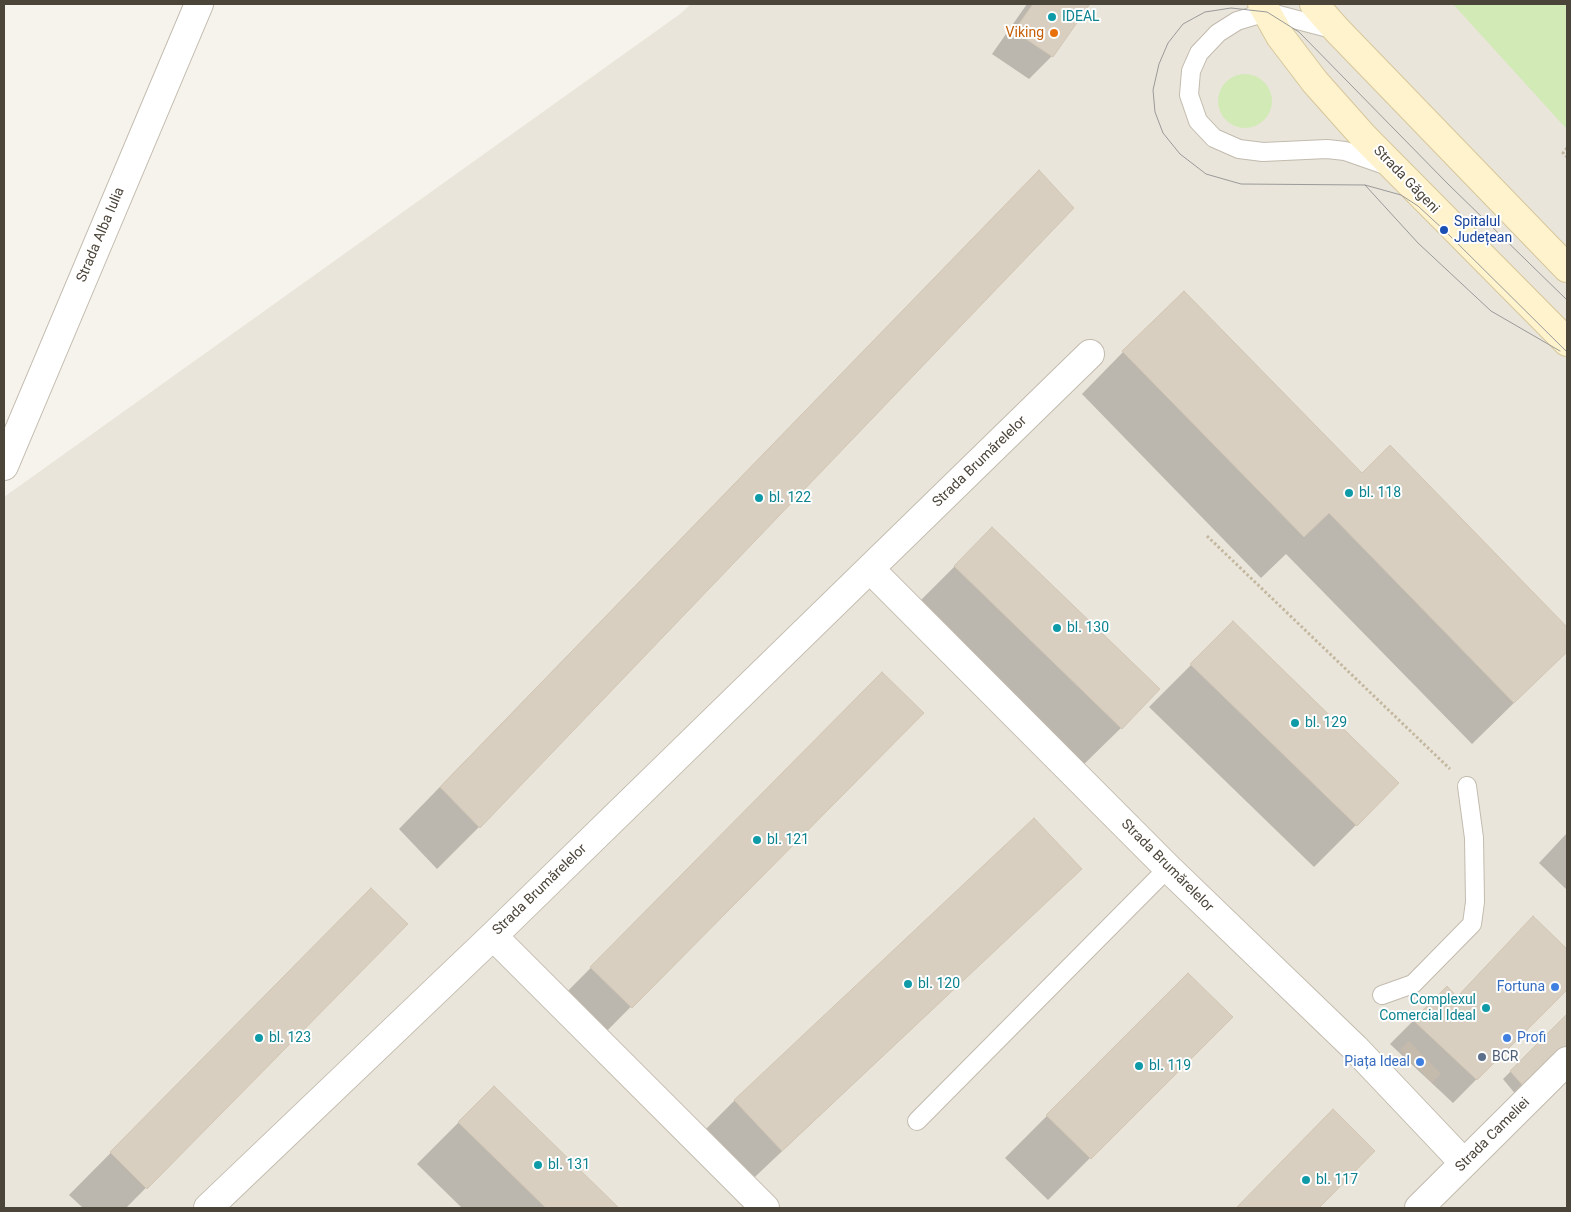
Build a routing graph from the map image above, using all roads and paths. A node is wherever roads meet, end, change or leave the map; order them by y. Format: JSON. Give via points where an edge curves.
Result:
{"nodes":[{"id":1,"x":199,"y":4,"type":"edge"},
{"id":2,"x":1314,"y":4,"type":"edge"},
{"id":3,"x":1264,"y":8,"type":"edge"},
{"id":4,"x":1337,"y":30,"type":"junction"},
{"id":5,"x":1567,"y":148,"type":"edge"},
{"id":6,"x":1567,"y":157,"type":"edge"},
{"id":7,"x":1393,"y":168,"type":"junction"},
{"id":8,"x":1567,"y":268,"type":"edge"},
{"id":9,"x":1567,"y":342,"type":"edge"},
{"id":10,"x":1090,"y":354,"type":"dead end"},
{"id":11,"x":4,"y":466,"type":"edge"},
{"id":12,"x":1207,"y":536,"type":"dead end"},
{"id":13,"x":870,"y":569,"type":"junction"},
{"id":14,"x":1467,"y":786,"type":"joint"},
{"id":15,"x":1168,"y":868,"type":"junction"},
{"id":16,"x":493,"y":936,"type":"junction"},
{"id":17,"x":1382,"y":995,"type":"dead end"},
{"id":18,"x":1567,"y":1061,"type":"edge"},
{"id":19,"x":917,"y":1121,"type":"dead end"},
{"id":20,"x":1464,"y":1163,"type":"junction"},
{"id":21,"x":208,"y":1208,"type":"edge"},
{"id":22,"x":764,"y":1208,"type":"edge"},
{"id":23,"x":1419,"y":1208,"type":"edge"}],
"edges":[{"from":1,"to":11,"type":"street","name":"Strada Alba Iulia"},
{"from":2,"to":4,"type":"main road"},
{"from":3,"to":4,"type":"lane"},
{"from":3,"to":7,"type":"main road","name":"Strada Găgeni","via":[[1280,36],[1315,82]]},
{"from":3,"to":7,"type":"lane","via":[[1218,33],[1199,53],[1191,71],[1190,95],[1198,121],[1214,138],[1239,149],[1263,152],[1345,151]]},
{"from":4,"to":8,"type":"main road"},
{"from":5,"to":6,"type":"path","via":[[1563,153]]},
{"from":7,"to":9,"type":"main road","name":"Strada Găgeni"},
{"from":10,"to":13,"type":"street","name":"Strada Brumărelelor"},
{"from":12,"to":14,"type":"path"},
{"from":13,"to":15,"type":"street","name":"Strada Brumărelelor"},
{"from":13,"to":16,"type":"street","name":"Strada Brumărelelor"},
{"from":14,"to":17,"type":"lane","via":[[1474,838],[1472,924],[1413,984]]},
{"from":15,"to":19,"type":"lane"},
{"from":15,"to":20,"type":"street","name":"Strada Brumărelelor","via":[[1355,1048]]},
{"from":16,"to":21,"type":"street","name":"Strada Brumărelelor"},
{"from":16,"to":22,"type":"street"},
{"from":18,"to":20,"type":"street","name":"Strada Cameliei"},
{"from":20,"to":23,"type":"street","name":"Strada Cameliei"}]}
